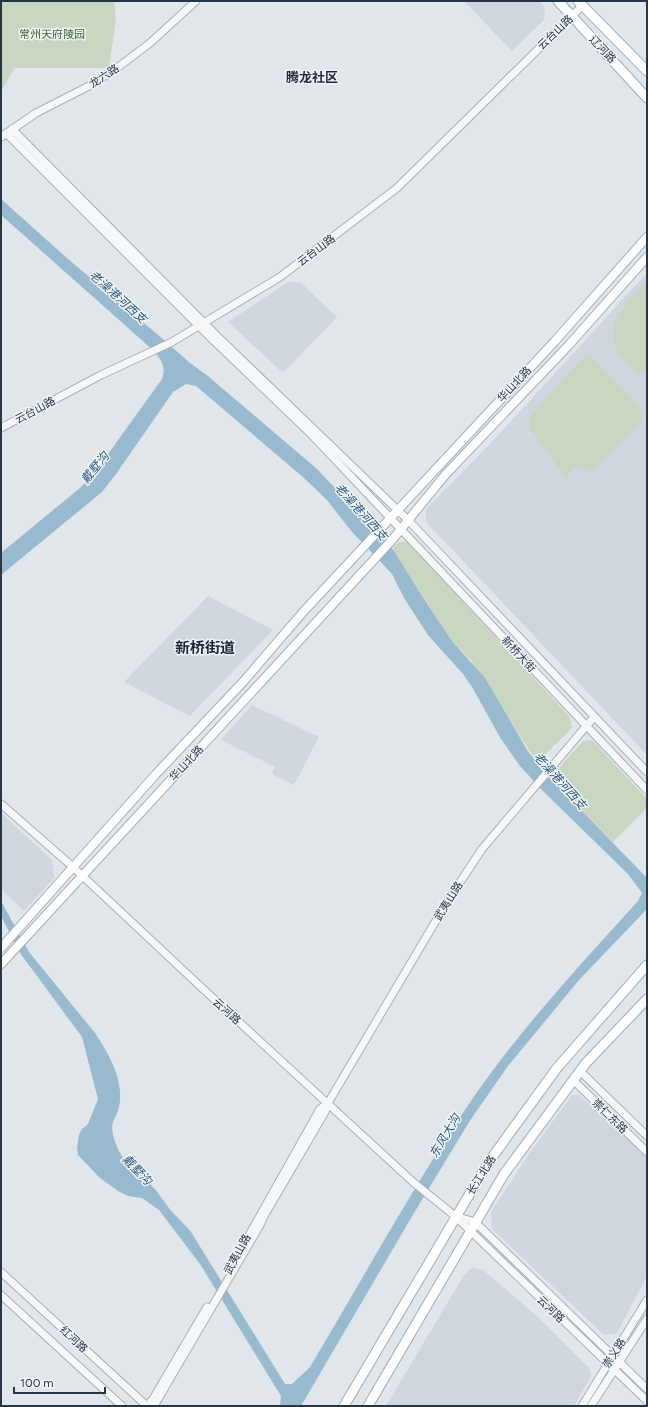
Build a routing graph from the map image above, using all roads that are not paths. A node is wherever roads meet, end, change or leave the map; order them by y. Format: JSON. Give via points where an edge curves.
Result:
{"nodes":[{"id":1,"x":196,"y":1,"type":"edge"},
{"id":2,"x":558,"y":1,"type":"edge"},
{"id":3,"x":580,"y":3,"type":"edge"},
{"id":4,"x":572,"y":16,"type":"junction"},
{"id":5,"x":647,"y":71,"type":"edge"},
{"id":6,"x":647,"y":98,"type":"edge"},
{"id":7,"x":6,"y":133,"type":"edge"},
{"id":8,"x":647,"y":237,"type":"edge"},
{"id":9,"x":647,"y":257,"type":"edge"},
{"id":10,"x":202,"y":325,"type":"junction"},
{"id":11,"x":1,"y":428,"type":"edge"},
{"id":12,"x":397,"y":510,"type":"junction"},
{"id":13,"x":390,"y":518,"type":"junction"},
{"id":14,"x":409,"y":521,"type":"junction"},
{"id":15,"x":401,"y":530,"type":"junction"},
{"id":16,"x":594,"y":717,"type":"junction"},
{"id":17,"x":587,"y":725,"type":"junction"},
{"id":18,"x":647,"y":772,"type":"edge"},
{"id":19,"x":647,"y":790,"type":"edge"},
{"id":20,"x":1,"y":804,"type":"edge"},
{"id":21,"x":73,"y":866,"type":"junction"},
{"id":22,"x":83,"y":876,"type":"junction"},
{"id":23,"x":3,"y":946,"type":"edge"},
{"id":24,"x":1,"y":964,"type":"edge"},
{"id":25,"x":647,"y":965,"type":"edge"},
{"id":26,"x":647,"y":999,"type":"edge"},
{"id":27,"x":580,"y":1070,"type":"junction"},
{"id":28,"x":573,"y":1080,"type":"junction"},
{"id":29,"x":328,"y":1103,"type":"junction"},
{"id":30,"x":647,"y":1136,"type":"edge"},
{"id":31,"x":647,"y":1152,"type":"edge"},
{"id":32,"x":455,"y":1216,"type":"junction"},
{"id":33,"x":475,"y":1222,"type":"junction"},
{"id":34,"x":469,"y":1231,"type":"junction"},
{"id":35,"x":1,"y":1272,"type":"edge"},
{"id":36,"x":1,"y":1295,"type":"edge"},
{"id":37,"x":216,"y":1296,"type":"junction"},
{"id":38,"x":647,"y":1300,"type":"edge"},
{"id":39,"x":647,"y":1319,"type":"edge"},
{"id":40,"x":613,"y":1356,"type":"junction"},
{"id":41,"x":619,"y":1362,"type":"junction"},
{"id":42,"x":608,"y":1364,"type":"junction"},
{"id":43,"x":613,"y":1370,"type":"junction"},
{"id":44,"x":647,"y":1389,"type":"edge"},
{"id":45,"x":647,"y":1401,"type":"edge"},
{"id":46,"x":122,"y":1406,"type":"edge"},
{"id":47,"x":147,"y":1406,"type":"edge"},
{"id":48,"x":154,"y":1406,"type":"edge"},
{"id":49,"x":344,"y":1406,"type":"edge"},
{"id":50,"x":368,"y":1406,"type":"edge"},
{"id":51,"x":582,"y":1406,"type":"edge"},
{"id":52,"x":591,"y":1406,"type":"edge"}],
"edges":[{"from":1,"to":7,"type":"street","name":"龙六路","via":[[150,43],[117,68],[89,86],[36,113]]},
{"from":2,"to":4,"type":"main road","name":"辽河路"},
{"from":3,"to":4,"type":"street","name":"云台山路"},
{"from":3,"to":5,"type":"main road","name":"辽河路"},
{"from":4,"to":6,"type":"main road","name":"辽河路"},
{"from":4,"to":10,"type":"street","name":"云台山路","via":[[397,188],[280,277]]},
{"from":7,"to":10,"type":"street"},
{"from":8,"to":12,"type":"main road","name":"华山北路","via":[[555,341]]},
{"from":9,"to":14,"type":"main road","name":"华山北路","via":[[568,346],[446,474]]},
{"from":10,"to":11,"type":"street","name":"云台山路"},
{"from":10,"to":12,"type":"street","name":"新桥大街"},
{"from":10,"to":13,"type":"street","name":"新桥大街","via":[[312,435]]},
{"from":12,"to":13,"type":"main road","name":"华山北路"},
{"from":12,"to":14,"type":"street","name":"新桥大街"},
{"from":13,"to":15,"type":"street","name":"新桥大街"},
{"from":13,"to":21,"type":"main road","name":"华山北路"},
{"from":14,"to":15,"type":"main road","name":"华山北路"},
{"from":14,"to":16,"type":"street","name":"新桥大街"},
{"from":15,"to":17,"type":"street","name":"新桥大街"},
{"from":15,"to":22,"type":"main road","name":"华山北路"},
{"from":16,"to":17,"type":"street","name":"武夷山路"},
{"from":16,"to":18,"type":"street","name":"新桥大街"},
{"from":17,"to":19,"type":"street","name":"新桥大街"},
{"from":17,"to":29,"type":"street","name":"武夷山路","via":[[482,849],[450,896]]},
{"from":20,"to":21,"type":"street","name":"云河路"},
{"from":21,"to":22,"type":"street","name":"云河路"},
{"from":21,"to":23,"type":"main road","name":"华山北路"},
{"from":22,"to":24,"type":"main road","name":"华山北路"},
{"from":22,"to":29,"type":"street","name":"云河路"},
{"from":25,"to":32,"type":"main road","name":"长江北路","via":[[557,1068],[488,1163]]},
{"from":26,"to":27,"type":"main road","name":"长江北路"},
{"from":27,"to":28,"type":"main road","name":"长江北路"},
{"from":27,"to":30,"type":"street","name":"崇仁东路"},
{"from":28,"to":31,"type":"street","name":"崇仁东路"},
{"from":28,"to":33,"type":"main road","name":"长江北路","via":[[504,1174]]},
{"from":29,"to":32,"type":"street","name":"云河路","via":[[413,1182]]},
{"from":29,"to":37,"type":"street","name":"武夷山路","via":[[320,1109],[247,1235],[226,1281]]},
{"from":32,"to":33,"type":"street","name":"云河路"},
{"from":32,"to":34,"type":"street","name":"云河路"},
{"from":32,"to":49,"type":"main road","name":"长江北路"},
{"from":33,"to":34,"type":"main road","name":"长江北路"},
{"from":33,"to":40,"type":"street","name":"云河路"},
{"from":34,"to":42,"type":"street","name":"云河路"},
{"from":34,"to":50,"type":"main road","name":"长江北路"},
{"from":35,"to":47,"type":"street","name":"红河路"},
{"from":36,"to":46,"type":"street","name":"红河路"},
{"from":37,"to":47,"type":"street","name":"武夷山路"},
{"from":37,"to":48,"type":"street","name":"武夷山路"},
{"from":38,"to":40,"type":"street","name":"崇义路"},
{"from":39,"to":41,"type":"street","name":"崇义路"},
{"from":40,"to":41,"type":"street","name":"云河路"},
{"from":40,"to":42,"type":"street","name":"崇义路"},
{"from":41,"to":43,"type":"street","name":"崇义路"},
{"from":41,"to":44,"type":"street","name":"云河路"},
{"from":42,"to":43,"type":"street","name":"云河路"},
{"from":42,"to":51,"type":"street","name":"崇义路"},
{"from":43,"to":45,"type":"street","name":"云河路"},
{"from":43,"to":52,"type":"street","name":"崇义路"}]}
